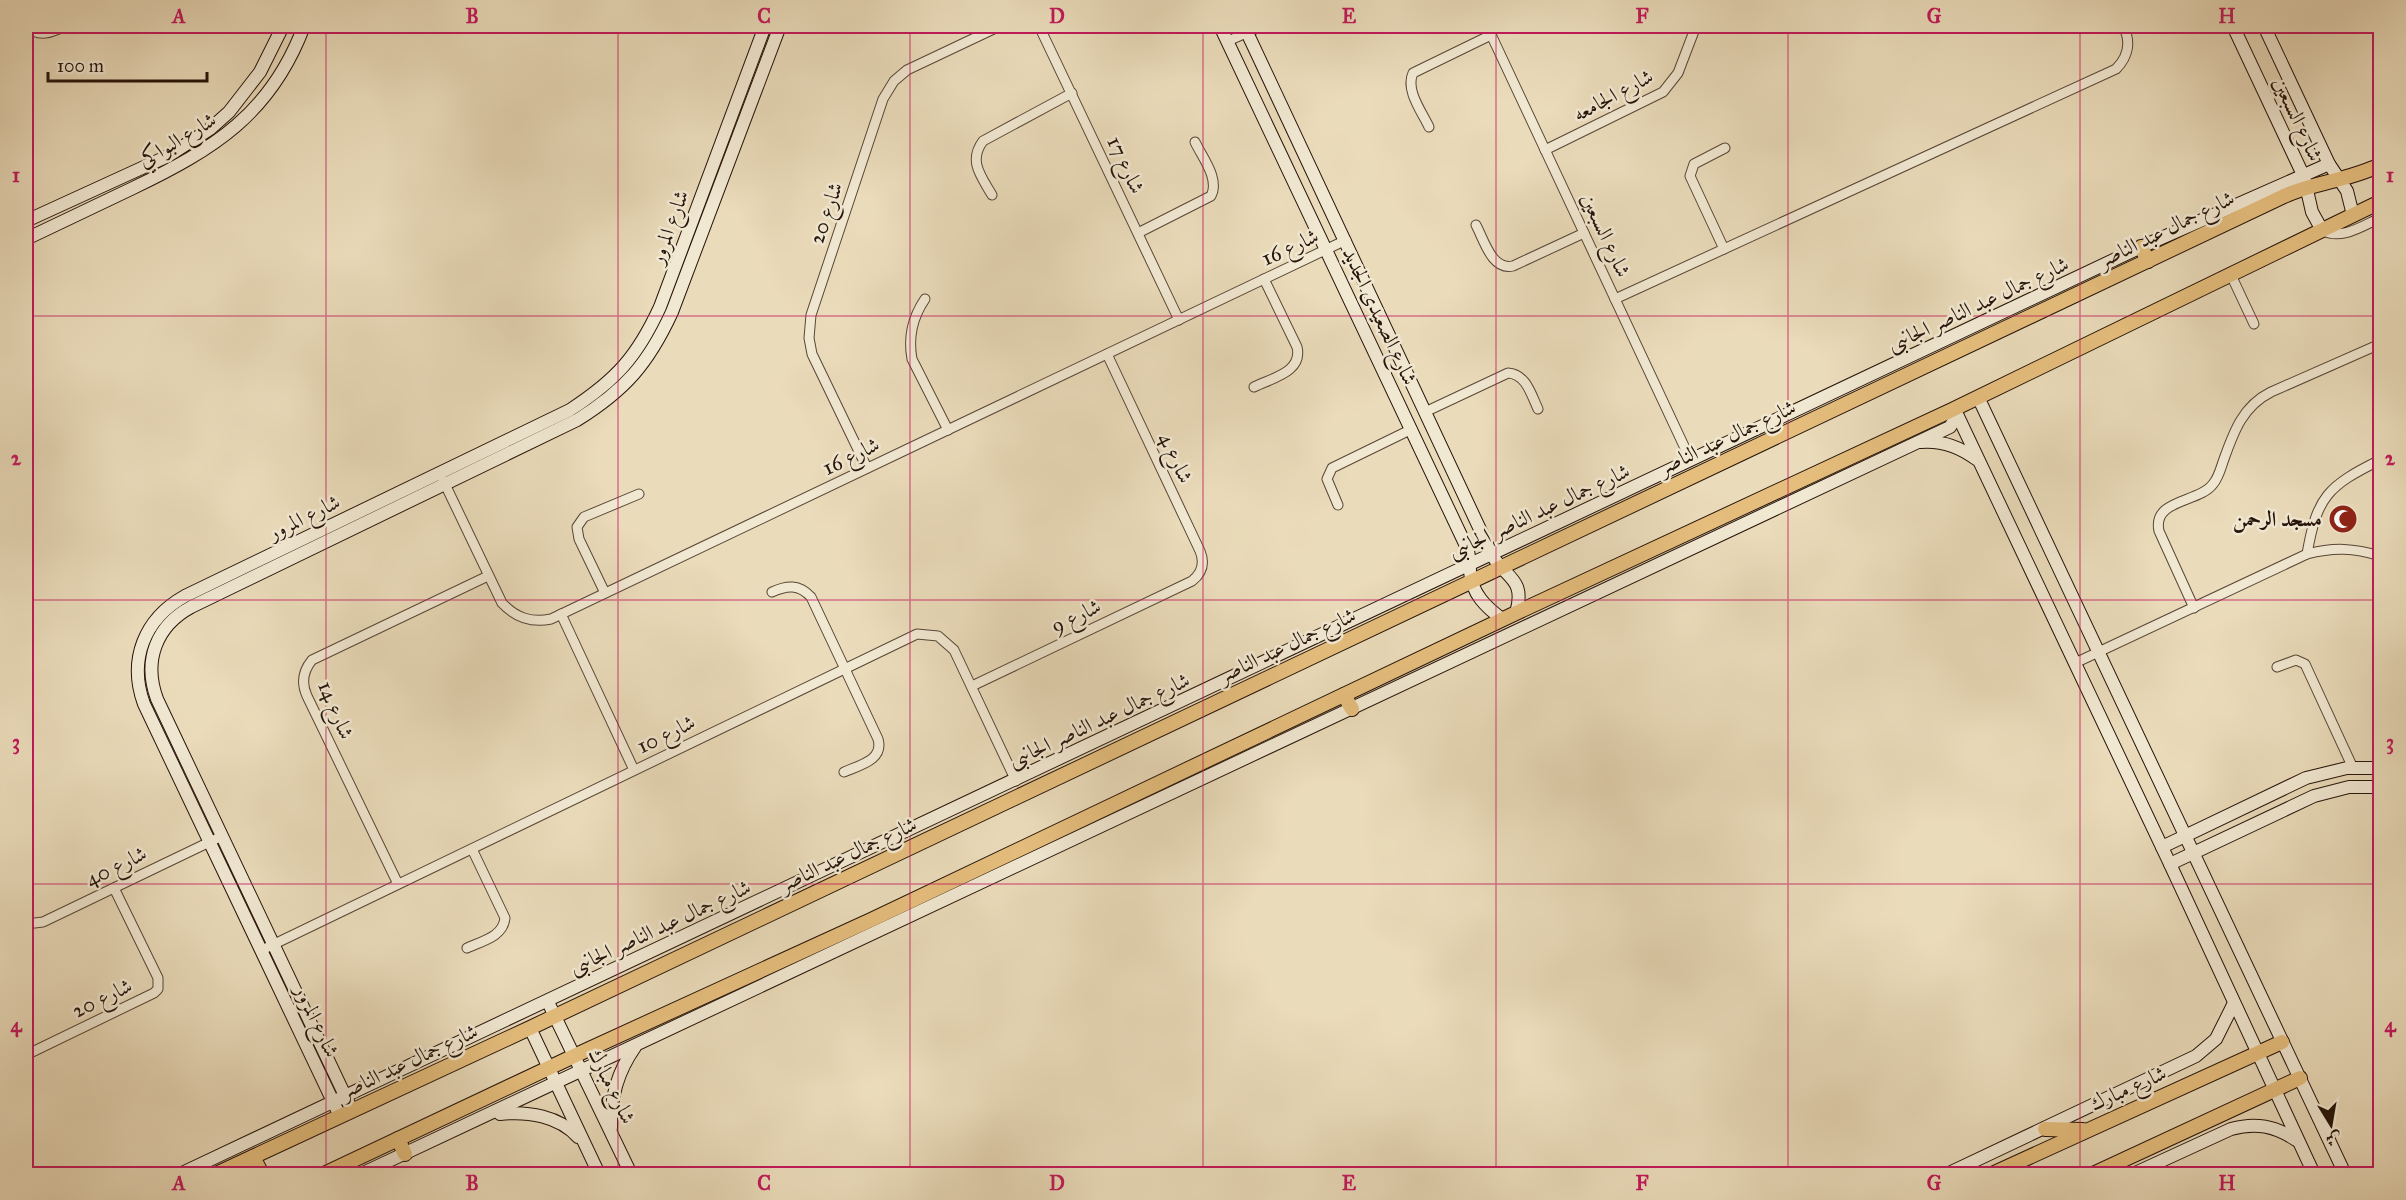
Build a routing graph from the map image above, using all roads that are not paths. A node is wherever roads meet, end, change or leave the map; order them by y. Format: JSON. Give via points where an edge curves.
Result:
{"nodes":[{"id":1,"x":26,"y":26,"type":"edge"},
{"id":2,"x":65,"y":26,"type":"edge"},
{"id":3,"x":283,"y":26,"type":"edge"},
{"id":4,"x":304,"y":26,"type":"edge"},
{"id":5,"x":765,"y":26,"type":"edge"},
{"id":6,"x":780,"y":26,"type":"edge"},
{"id":7,"x":1000,"y":26,"type":"edge"},
{"id":8,"x":1039,"y":26,"type":"edge"},
{"id":9,"x":1220,"y":26,"type":"edge"},
{"id":10,"x":1262,"y":26,"type":"edge"},
{"id":11,"x":1486,"y":26,"type":"edge"},
{"id":12,"x":1696,"y":26,"type":"edge"},
{"id":13,"x":2123,"y":26,"type":"edge"},
{"id":14,"x":2233,"y":26,"type":"edge"},
{"id":15,"x":2264,"y":26,"type":"edge"},
{"id":16,"x":1245,"y":29,"type":"edge"},
{"id":17,"x":1491,"y":35,"type":"junction"},
{"id":18,"x":1228,"y":42,"type":"junction"},
{"id":19,"x":758,"y":43,"type":"junction"},
{"id":20,"x":771,"y":48,"type":"junction"},
{"id":21,"x":1072,"y":93,"type":"junction"},
{"id":22,"x":1429,"y":127,"type":"dead end"},
{"id":23,"x":1195,"y":142,"type":"dead end"},
{"id":24,"x":1725,"y":148,"type":"dead end"},
{"id":25,"x":1545,"y":150,"type":"junction"},
{"id":26,"x":2329,"y":164,"type":"junction"},
{"id":27,"x":2380,"y":165,"type":"edge"},
{"id":28,"x":2338,"y":178,"type":"junction"},
{"id":29,"x":2304,"y":181,"type":"junction"},
{"id":30,"x":992,"y":195,"type":"dead end"},
{"id":31,"x":2380,"y":202,"type":"edge"},
{"id":32,"x":2353,"y":215,"type":"junction"},
{"id":33,"x":2380,"y":218,"type":"edge"},
{"id":34,"x":26,"y":221,"type":"edge"},
{"id":35,"x":1476,"y":225,"type":"dead end"},
{"id":36,"x":2322,"y":230,"type":"junction"},
{"id":37,"x":1138,"y":233,"type":"junction"},
{"id":38,"x":1584,"y":233,"type":"junction"},
{"id":39,"x":26,"y":239,"type":"edge"},
{"id":40,"x":1346,"y":240,"type":"junction"},
{"id":41,"x":684,"y":243,"type":"junction"},
{"id":42,"x":696,"y":247,"type":"junction"},
{"id":43,"x":2141,"y":247,"type":"junction"},
{"id":44,"x":1724,"y":249,"type":"junction"},
{"id":45,"x":1327,"y":250,"type":"junction"},
{"id":46,"x":2148,"y":261,"type":"junction"},
{"id":47,"x":2231,"y":274,"type":"junction"},
{"id":48,"x":1264,"y":279,"type":"junction"},
{"id":49,"x":925,"y":299,"type":"dead end"},
{"id":50,"x":1615,"y":299,"type":"junction"},
{"id":51,"x":1179,"y":320,"type":"junction"},
{"id":52,"x":2254,"y":324,"type":"dead end"},
{"id":53,"x":2380,"y":344,"type":"edge"},
{"id":54,"x":1107,"y":354,"type":"junction"},
{"id":55,"x":1254,"y":387,"type":"dead end"},
{"id":56,"x":1978,"y":397,"type":"junction"},
{"id":57,"x":1538,"y":409,"type":"dead end"},
{"id":58,"x":1953,"y":409,"type":"junction"},
{"id":59,"x":1425,"y":411,"type":"junction"},
{"id":60,"x":1767,"y":425,"type":"junction"},
{"id":61,"x":1412,"y":429,"type":"junction"},
{"id":62,"x":948,"y":430,"type":"junction"},
{"id":63,"x":1774,"y":438,"type":"junction"},
{"id":64,"x":1913,"y":442,"type":"junction"},
{"id":65,"x":2380,"y":460,"type":"edge"},
{"id":66,"x":1691,"y":461,"type":"junction"},
{"id":67,"x":1979,"y":462,"type":"junction"},
{"id":68,"x":867,"y":468,"type":"junction"},
{"id":69,"x":442,"y":478,"type":"junction"},
{"id":70,"x":1789,"y":493,"type":"junction"},
{"id":71,"x":639,"y":494,"type":"dead end"},
{"id":72,"x":1622,"y":494,"type":"junction"},
{"id":73,"x":1338,"y":505,"type":"dead end"},
{"id":74,"x":1628,"y":507,"type":"junction"},
{"id":75,"x":2307,"y":554,"type":"junction"},
{"id":76,"x":1492,"y":555,"type":"junction"},
{"id":77,"x":2380,"y":556,"type":"edge"},
{"id":78,"x":1470,"y":565,"type":"junction"},
{"id":79,"x":1501,"y":567,"type":"junction"},
{"id":80,"x":488,"y":576,"type":"junction"},
{"id":81,"x":1196,"y":578,"type":"joint"},
{"id":82,"x":1472,"y":581,"type":"junction"},
{"id":83,"x":772,"y":592,"type":"dead end"},
{"id":84,"x":605,"y":593,"type":"junction"},
{"id":85,"x":2194,"y":608,"type":"junction"},
{"id":86,"x":1516,"y":613,"type":"junction"},
{"id":87,"x":561,"y":614,"type":"junction"},
{"id":88,"x":1502,"y":619,"type":"junction"},
{"id":89,"x":2098,"y":652,"type":"junction"},
{"id":90,"x":2075,"y":663,"type":"junction"},
{"id":91,"x":2277,"y":667,"type":"dead end"},
{"id":92,"x":845,"y":668,"type":"junction"},
{"id":93,"x":972,"y":686,"type":"junction"},
{"id":94,"x":1344,"y":695,"type":"junction"},
{"id":95,"x":1352,"y":709,"type":"junction"},
{"id":96,"x":2353,"y":768,"type":"junction"},
{"id":97,"x":2380,"y":768,"type":"edge"},
{"id":98,"x":634,"y":770,"type":"junction"},
{"id":99,"x":844,"y":772,"type":"dead end"},
{"id":100,"x":1016,"y":781,"type":"junction"},
{"id":101,"x":2380,"y":787,"type":"edge"},
{"id":102,"x":1110,"y":806,"type":"junction"},
{"id":103,"x":1117,"y":819,"type":"junction"},
{"id":104,"x":222,"y":836,"type":"junction"},
{"id":105,"x":2185,"y":836,"type":"junction"},
{"id":106,"x":210,"y":841,"type":"junction"},
{"id":107,"x":2162,"y":847,"type":"junction"},
{"id":108,"x":472,"y":849,"type":"junction"},
{"id":109,"x":2193,"y":853,"type":"junction"},
{"id":110,"x":2170,"y":864,"type":"junction"},
{"id":111,"x":1000,"y":866,"type":"junction"},
{"id":112,"x":398,"y":884,"type":"junction"},
{"id":113,"x":114,"y":888,"type":"junction"},
{"id":114,"x":26,"y":924,"type":"edge"},
{"id":115,"x":874,"y":926,"type":"junction"},
{"id":116,"x":273,"y":945,"type":"junction"},
{"id":117,"x":466,"y":948,"type":"dead end"},
{"id":118,"x":262,"y":950,"type":"junction"},
{"id":119,"x":548,"y":1002,"type":"junction"},
{"id":120,"x":2234,"y":1004,"type":"junction"},
{"id":121,"x":554,"y":1016,"type":"junction"},
{"id":122,"x":530,"y":1028,"type":"junction"},
{"id":123,"x":2282,"y":1042,"type":"junction"},
{"id":124,"x":635,"y":1047,"type":"junction"},
{"id":125,"x":2258,"y":1054,"type":"junction"},
{"id":126,"x":26,"y":1055,"type":"edge"},
{"id":127,"x":574,"y":1056,"type":"junction"},
{"id":128,"x":332,"y":1067,"type":"junction"},
{"id":129,"x":549,"y":1068,"type":"junction"},
{"id":130,"x":320,"y":1072,"type":"junction"},
{"id":131,"x":582,"y":1072,"type":"junction"},
{"id":132,"x":2300,"y":1078,"type":"junction"},
{"id":133,"x":556,"y":1084,"type":"junction"},
{"id":134,"x":2274,"y":1090,"type":"junction"},
{"id":135,"x":346,"y":1097,"type":"junction"},
{"id":136,"x":334,"y":1102,"type":"junction"},
{"id":137,"x":346,"y":1113,"type":"junction"},
{"id":138,"x":485,"y":1118,"type":"junction"},
{"id":139,"x":2045,"y":1129,"type":"junction"},
{"id":140,"x":2085,"y":1130,"type":"junction"},
{"id":141,"x":612,"y":1132,"type":"junction"},
{"id":142,"x":398,"y":1139,"type":"junction"},
{"id":143,"x":2296,"y":1140,"type":"junction"},
{"id":144,"x":584,"y":1144,"type":"junction"},
{"id":145,"x":405,"y":1154,"type":"junction"},
{"id":146,"x":253,"y":1157,"type":"junction"},
{"id":147,"x":180,"y":1174,"type":"edge"},
{"id":148,"x":216,"y":1174,"type":"edge"},
{"id":149,"x":262,"y":1174,"type":"edge"},
{"id":150,"x":324,"y":1174,"type":"edge"},
{"id":151,"x":361,"y":1174,"type":"edge"},
{"id":152,"x":599,"y":1174,"type":"edge"},
{"id":153,"x":631,"y":1174,"type":"edge"},
{"id":154,"x":1947,"y":1174,"type":"edge"},
{"id":155,"x":1992,"y":1174,"type":"edge"},
{"id":156,"x":2093,"y":1174,"type":"edge"},
{"id":157,"x":2133,"y":1174,"type":"edge"},
{"id":158,"x":2314,"y":1174,"type":"edge"},
{"id":159,"x":2345,"y":1174,"type":"edge"}],
"edges":[{"from":1,"to":2,"type":"street","via":[[37,33]]},
{"from":3,"to":34,"type":"main road","name":"شارع البواكي","via":[[260,72],[210,129],[168,156]]},
{"from":4,"to":39,"type":"main road","name":"شارع البواكي","via":[[276,82],[230,133],[172,169]]},
{"from":5,"to":19,"type":"main road","name":"شارع المرور"},
{"from":6,"to":20,"type":"main road","name":"شارع المرور"},
{"from":7,"to":68,"type":"street","name":"شارع 20","via":[[907,70],[890,87],[811,315],[812,354]]},
{"from":8,"to":21,"type":"street","name":"شارع 17"},
{"from":9,"to":18,"type":"main road","name":"شارع الصعيدى الجديد"},
{"from":10,"to":16,"type":"street"},
{"from":11,"to":17,"type":"street","name":"شارع السبعين"},
{"from":12,"to":25,"type":"street","name":"شارع الجامعه","via":[[1678,73],[1663,92]]},
{"from":13,"to":44,"type":"street","via":[[2128,46],[2116,69]]},
{"from":14,"to":29,"type":"main road","name":"شارع السبعين"},
{"from":15,"to":26,"type":"main road","name":"شارع السبعين"},
{"from":16,"to":18,"type":"street"},
{"from":16,"to":40,"type":"main road","name":"شارع الصعيدى الجديد"},
{"from":17,"to":22,"type":"street","via":[[1413,74],[1411,89]]},
{"from":17,"to":25,"type":"street","name":"شارع السبعين"},
{"from":18,"to":45,"type":"main road","name":"شارع الصعيدى الجديد"},
{"from":19,"to":20,"type":"main road"},
{"from":19,"to":41,"type":"main road","name":"شارع المرور"},
{"from":20,"to":42,"type":"main road","name":"شارع المرور"},
{"from":21,"to":30,"type":"street","via":[[983,141],[976,165]]},
{"from":21,"to":37,"type":"street","name":"شارع 17"},
{"from":23,"to":37,"type":"street","via":[[1214,179],[1211,196]]},
{"from":24,"to":44,"type":"street","via":[[1694,164],[1690,176]]},
{"from":25,"to":38,"type":"street","name":"شارع السبعين"},
{"from":26,"to":28,"type":"main road","name":"شارع السبعين"},
{"from":26,"to":29,"type":"main road","name":"شارع جمال عبد الناصر الجانبى"},
{"from":27,"to":28,"type":"main road","name":"شارع جمال عبد الناصر"},
{"from":28,"to":29,"type":"main road","name":"شارع جمال عبد الناصر"},
{"from":28,"to":32,"type":"main road","name":"شارع السبعين","via":[[2347,191]]},
{"from":29,"to":36,"type":"main road","name":"شارع السبعين","via":[[2312,212]]},
{"from":29,"to":43,"type":"main road","name":"شارع جمال عبد الناصر الجانبى"},
{"from":29,"to":46,"type":"main road","name":"شارع جمال عبد الناصر"},
{"from":31,"to":32,"type":"main road"},
{"from":32,"to":36,"type":"main road"},
{"from":33,"to":36,"type":"street","via":[[2346,233]]},
{"from":35,"to":38,"type":"street","via":[[1495,261],[1505,267]]},
{"from":36,"to":47,"type":"main road"},
{"from":37,"to":51,"type":"street","name":"شارع 17"},
{"from":38,"to":50,"type":"street","name":"شارع السبعين"},
{"from":40,"to":45,"type":"street","name":"شارع 16"},
{"from":40,"to":59,"type":"main road","name":"شارع الصعيدى الجديد"},
{"from":41,"to":42,"type":"main road"},
{"from":41,"to":69,"type":"main road","name":"شارع المرور","via":[[652,323],[616,376],[570,410]]},
{"from":42,"to":69,"type":"main road","name":"شارع المرور","via":[[661,335],[639,370],[620,390],[577,420]]},
{"from":43,"to":46,"type":"main road"},
{"from":43,"to":60,"type":"main road","name":"شارع جمال عبد الناصر الجانبى"},
{"from":44,"to":50,"type":"street"},
{"from":45,"to":48,"type":"street","name":"شارع 16"},
{"from":45,"to":61,"type":"main road","name":"شارع الصعيدى الجديد"},
{"from":46,"to":63,"type":"main road","name":"شارع جمال عبد الناصر"},
{"from":47,"to":52,"type":"street"},
{"from":47,"to":56,"type":"main road"},
{"from":48,"to":51,"type":"street","name":"شارع 16"},
{"from":48,"to":55,"type":"street","via":[[1298,355],[1289,370]]},
{"from":49,"to":62,"type":"street","via":[[912,326],[912,359]]},
{"from":50,"to":66,"type":"street","name":"شارع السبعين"},
{"from":51,"to":54,"type":"street","name":"شارع 16"},
{"from":53,"to":85,"type":"street","via":[[2255,402],[2238,423],[2212,486],[2162,513],[2159,531]]},
{"from":54,"to":62,"type":"street","name":"شارع 16"},
{"from":54,"to":81,"type":"street","name":"شارع 4","via":[[1202,555],[1202,568]]},
{"from":56,"to":58,"type":"main road"},
{"from":56,"to":89,"type":"main road"},
{"from":57,"to":59,"type":"street","via":[[1524,380],[1508,373]]},
{"from":58,"to":64,"type":"main road","via":[[1952,425]]},
{"from":58,"to":67,"type":"main road"},
{"from":58,"to":70,"type":"main road"},
{"from":59,"to":76,"type":"main road","name":"شارع الصعيدى الجديد"},
{"from":60,"to":63,"type":"main road"},
{"from":60,"to":66,"type":"main road","name":"شارع جمال عبد الناصر الجانبى"},
{"from":61,"to":73,"type":"street","via":[[1335,465],[1327,479]]},
{"from":61,"to":78,"type":"main road","name":"شارع الصعيدى الجديد","via":[[1467,548]]},
{"from":62,"to":68,"type":"street","name":"شارع 16"},
{"from":63,"to":74,"type":"main road","name":"شارع جمال عبد الناصر"},
{"from":64,"to":67,"type":"main road","via":[[1942,442]]},
{"from":64,"to":70,"type":"main road"},
{"from":65,"to":75,"type":"street","via":[[2349,475],[2327,495],[2314,521]]},
{"from":66,"to":72,"type":"main road","name":"شارع جمال عبد الناصر الجانبى"},
{"from":67,"to":90,"type":"main road"},
{"from":68,"to":84,"type":"street","name":"شارع 16"},
{"from":69,"to":80,"type":"street","name":"شارع 16"},
{"from":69,"to":104,"type":"main road","name":"شارع المرور","via":[[191,607],[161,633],[151,660],[153,689]]},
{"from":69,"to":106,"type":"main road","name":"شارع المرور","via":[[185,596],[165,609],[150,626],[138,658],[140,693]]},
{"from":70,"to":86,"type":"main road"},
{"from":70,"to":95,"type":"main road"},
{"from":71,"to":84,"type":"street","via":[[584,518],[577,527]]},
{"from":72,"to":74,"type":"main road"},
{"from":72,"to":76,"type":"main road","name":"شارع جمال عبد الناصر الجانبى"},
{"from":74,"to":79,"type":"main road","name":"شارع جمال عبد الناصر"},
{"from":75,"to":77,"type":"street","via":[[2346,548]]},
{"from":75,"to":85,"type":"street"},
{"from":76,"to":78,"type":"main road","name":"شارع جمال عبد الناصر الجانبى"},
{"from":76,"to":79,"type":"main road","name":"شارع الصعيدى الجديد"},
{"from":78,"to":82,"type":"main road","name":"شارع الصعيدى الجديد"},
{"from":78,"to":100,"type":"main road","name":"شارع جمال عبد الناصر الجانبى"},
{"from":79,"to":82,"type":"main road","name":"شارع جمال عبد الناصر"},
{"from":79,"to":86,"type":"main road","name":"شارع الصعيدى الجديد","via":[[1514,578],[1518,589]]},
{"from":80,"to":87,"type":"street","name":"شارع 16","via":[[502,603],[518,616],[542,620]]},
{"from":80,"to":112,"type":"street","name":"شارع 14","via":[[312,660],[305,671],[304,690]]},
{"from":81,"to":93,"type":"street","name":"شارع 9"},
{"from":82,"to":88,"type":"main road","name":"شارع الصعيدى الجديد","via":[[1481,600]]},
{"from":82,"to":121,"type":"main road","name":"شارع جمال عبد الناصر"},
{"from":83,"to":92,"type":"street","via":[[793,587],[807,593]]},
{"from":84,"to":87,"type":"street","name":"شارع 16"},
{"from":85,"to":89,"type":"street"},
{"from":86,"to":88,"type":"main road"},
{"from":87,"to":98,"type":"street"},
{"from":88,"to":94,"type":"main road"},
{"from":89,"to":90,"type":"street"},
{"from":89,"to":105,"type":"main road"},
{"from":90,"to":107,"type":"main road"},
{"from":91,"to":96,"type":"street","via":[[2296,660],[2305,664]]},
{"from":92,"to":93,"type":"street","name":"شارع 10","via":[[911,636],[931,634],[954,650]]},
{"from":92,"to":98,"type":"street","name":"شارع 10"},
{"from":92,"to":99,"type":"street","via":[[880,747],[872,760]]},
{"from":93,"to":100,"type":"street","name":"شارع 10"},
{"from":94,"to":95,"type":"main road"},
{"from":94,"to":102,"type":"main road"},
{"from":95,"to":103,"type":"main road"},
{"from":96,"to":97,"type":"main road"},
{"from":96,"to":105,"type":"main road","via":[[2306,778]]},
{"from":98,"to":108,"type":"street","name":"شارع 10"},
{"from":100,"to":119,"type":"main road","name":"شارع جمال عبد الناصر الجانبى"},
{"from":101,"to":109,"type":"main road","via":[[2349,787],[2314,796]]},
{"from":102,"to":103,"type":"main road"},
{"from":102,"to":111,"type":"main road"},
{"from":103,"to":111,"type":"main road"},
{"from":104,"to":106,"type":"street","name":"شارع 40"},
{"from":104,"to":116,"type":"main road","name":"شارع المرور"},
{"from":105,"to":107,"type":"main road"},
{"from":105,"to":109,"type":"main road"},
{"from":106,"to":113,"type":"street","name":"شارع 40"},
{"from":106,"to":118,"type":"main road","name":"شارع المرور"},
{"from":107,"to":110,"type":"main road"},
{"from":108,"to":112,"type":"street","name":"شارع 10"},
{"from":108,"to":117,"type":"street","via":[[505,918],[496,935]]},
{"from":109,"to":110,"type":"main road"},
{"from":109,"to":123,"type":"main road"},
{"from":110,"to":120,"type":"main road"},
{"from":111,"to":115,"type":"main road"},
{"from":112,"to":116,"type":"street","name":"شارع 10"},
{"from":113,"to":114,"type":"street","name":"شارع 40","via":[[44,922]]},
{"from":113,"to":126,"type":"street","name":"شارع 20","via":[[158,978],[158,989]]},
{"from":115,"to":124,"type":"main road"},
{"from":115,"to":127,"type":"main road"},
{"from":116,"to":118,"type":"street","name":"شارع 10"},
{"from":116,"to":128,"type":"main road","name":"شارع المرور"},
{"from":118,"to":130,"type":"main road","name":"شارع المرور"},
{"from":119,"to":121,"type":"main road","name":"شارع مبارك"},
{"from":119,"to":135,"type":"main road","name":"شارع جمال عبد الناصر الجانبى"},
{"from":120,"to":125,"type":"main road"},
{"from":120,"to":139,"type":"main road","via":[[2216,1039],[2196,1056]]},
{"from":121,"to":122,"type":"main road","name":"شارع جمال عبد الناصر"},
{"from":121,"to":127,"type":"main road","name":"شارع مبارك"},
{"from":122,"to":129,"type":"main road"},
{"from":122,"to":137,"type":"main road","name":"شارع جمال عبد الناصر"},
{"from":123,"to":125,"type":"main road","name":"شارع مبارك"},
{"from":123,"to":132,"type":"main road"},
{"from":124,"to":131,"type":"main road"},
{"from":124,"to":141,"type":"main road","via":[[614,1094]]},
{"from":125,"to":134,"type":"main road"},
{"from":125,"to":140,"type":"main road","name":"شارع مبارك"},
{"from":127,"to":129,"type":"main road"},
{"from":127,"to":131,"type":"main road","name":"شارع مبارك"},
{"from":128,"to":130,"type":"main road"},
{"from":128,"to":135,"type":"main road","name":"شارع المرور"},
{"from":129,"to":133,"type":"main road"},
{"from":129,"to":142,"type":"main road"},
{"from":130,"to":136,"type":"main road","name":"شارع المرور"},
{"from":131,"to":133,"type":"main road"},
{"from":131,"to":141,"type":"main road","name":"شارع مبارك"},
{"from":132,"to":134,"type":"main road"},
{"from":132,"to":159,"type":"main road"},
{"from":133,"to":138,"type":"main road"},
{"from":133,"to":144,"type":"main road"},
{"from":134,"to":143,"type":"main road"},
{"from":134,"to":156,"type":"main road"},
{"from":135,"to":136,"type":"main road","name":"شارع جمال عبد الناصر الجانبى"},
{"from":135,"to":137,"type":"main road","name":"شارع المرور"},
{"from":136,"to":137,"type":"main road","name":"شارع المرور"},
{"from":136,"to":147,"type":"main road","name":"شارع جمال عبد الناصر الجانبى"},
{"from":137,"to":146,"type":"main road","name":"شارع جمال عبد الناصر"},
{"from":138,"to":144,"type":"main road","via":[[516,1112],[547,1118],[574,1132]]},
{"from":138,"to":145,"type":"main road"},
{"from":139,"to":140,"type":"main road"},
{"from":139,"to":154,"type":"main road"},
{"from":140,"to":155,"type":"main road","name":"شارع مبارك"},
{"from":141,"to":153,"type":"main road","name":"شارع مبارك"},
{"from":142,"to":145,"type":"main road"},
{"from":142,"to":150,"type":"main road"},
{"from":143,"to":157,"type":"main road","via":[[2276,1128],[2242,1126]]},
{"from":143,"to":158,"type":"main road"},
{"from":144,"to":152,"type":"main road"},
{"from":145,"to":151,"type":"main road"},
{"from":146,"to":148,"type":"main road","name":"شارع جمال عبد الناصر"},
{"from":146,"to":149,"type":"main road"}]}
